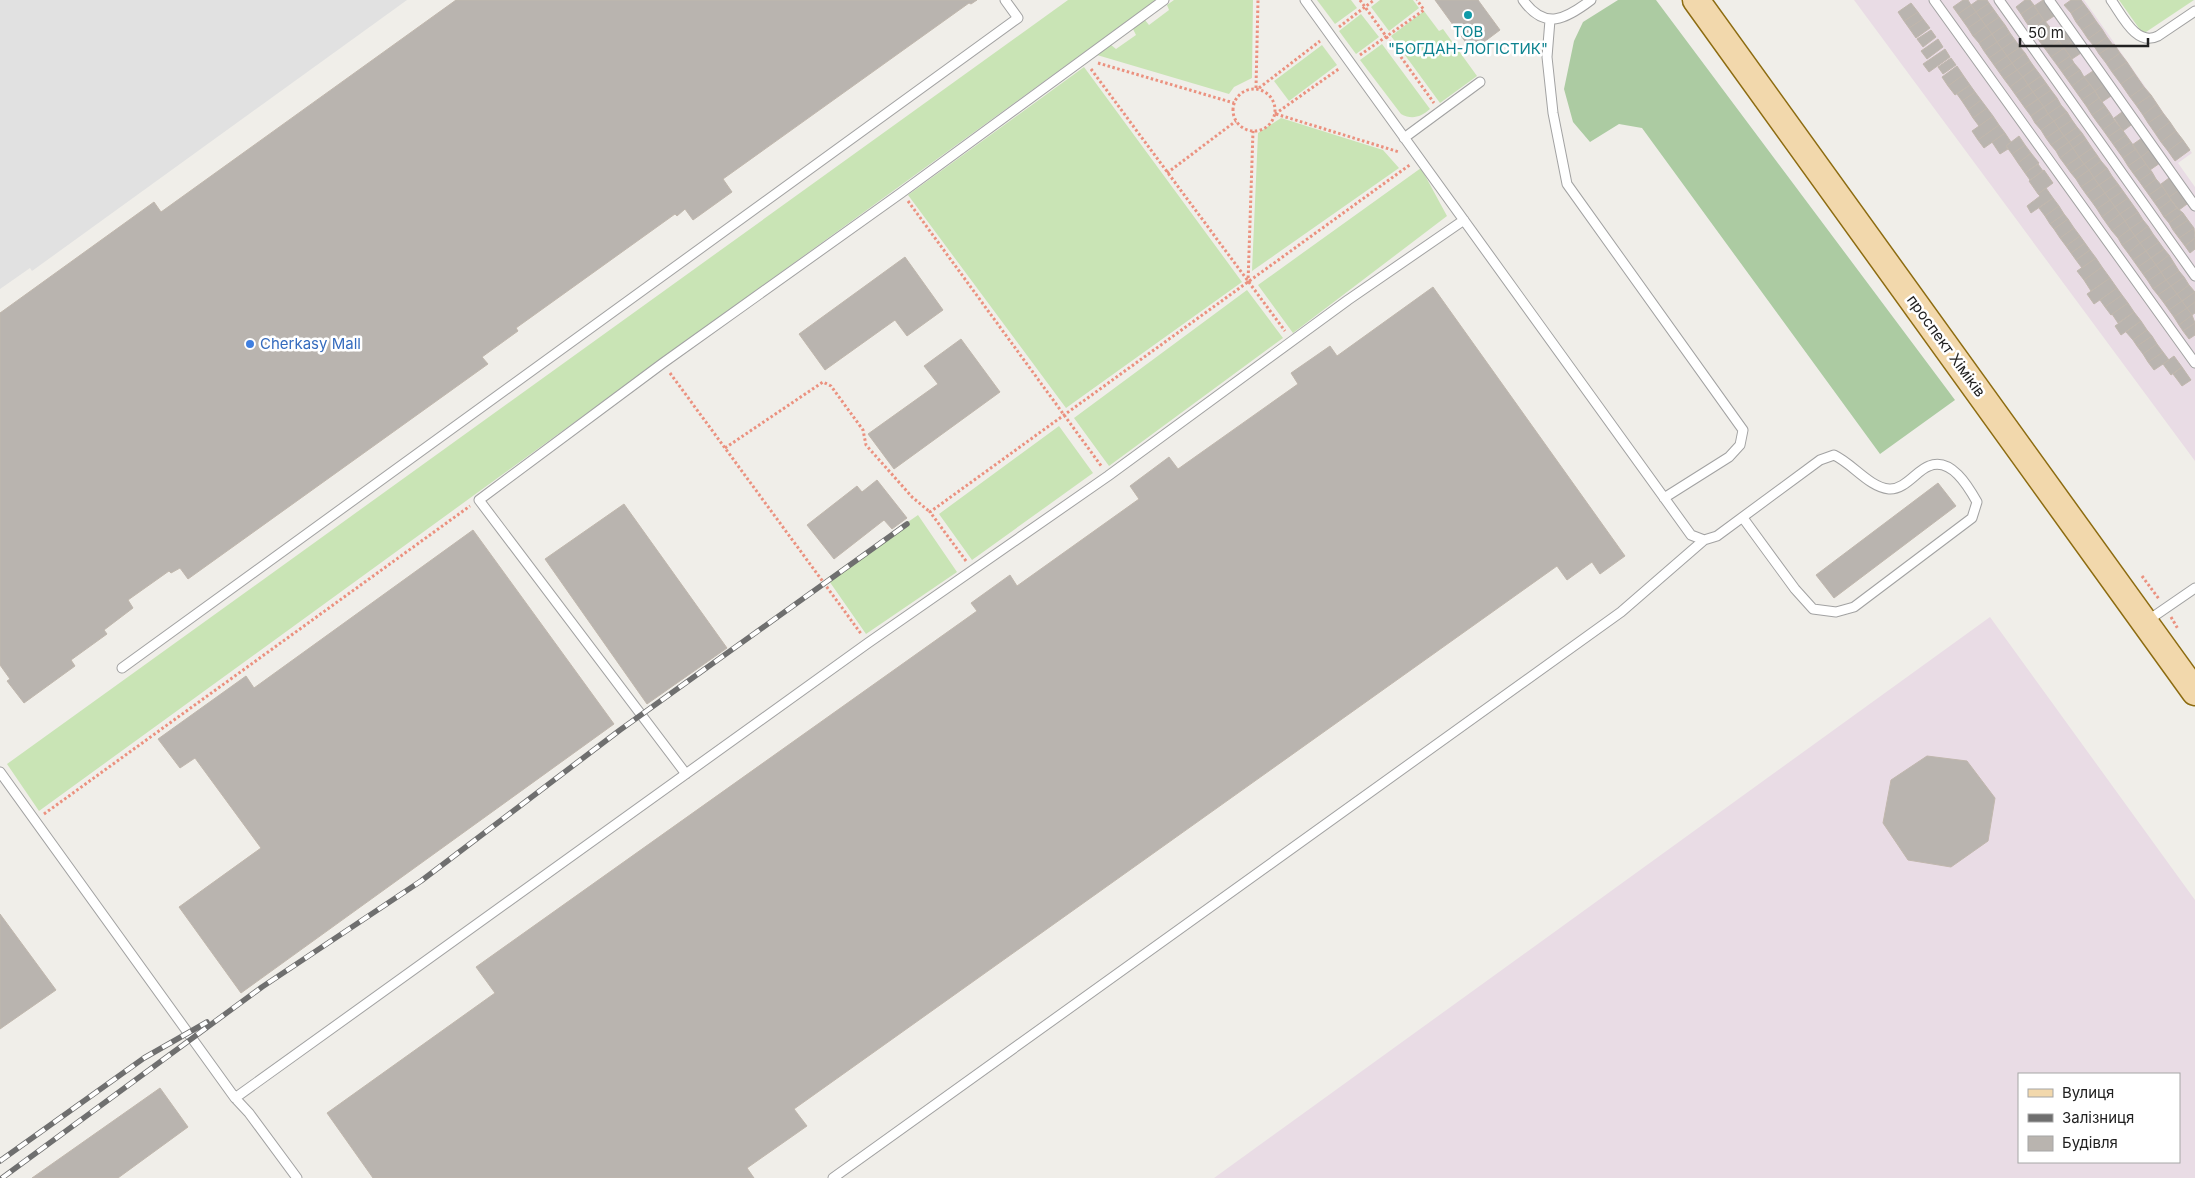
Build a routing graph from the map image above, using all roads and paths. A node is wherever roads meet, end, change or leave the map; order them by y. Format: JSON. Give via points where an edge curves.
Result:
{"nodes":[{"id":1,"x":1004,"y":0,"type":"edge"},
{"id":2,"x":1164,"y":0,"type":"edge"},
{"id":3,"x":1258,"y":0,"type":"edge"},
{"id":4,"x":1305,"y":0,"type":"edge"},
{"id":5,"x":1360,"y":0,"type":"edge"},
{"id":6,"x":1374,"y":0,"type":"edge"},
{"id":7,"x":1417,"y":0,"type":"edge"},
{"id":8,"x":1523,"y":0,"type":"edge"},
{"id":9,"x":1591,"y":0,"type":"edge"},
{"id":10,"x":1696,"y":0,"type":"edge"},
{"id":11,"x":1934,"y":0,"type":"edge"},
{"id":12,"x":1999,"y":0,"type":"edge"},
{"id":13,"x":2049,"y":0,"type":"edge"},
{"id":14,"x":2111,"y":0,"type":"edge"},
{"id":15,"x":1365,"y":7,"type":"junction"},
{"id":16,"x":1424,"y":10,"type":"dead end"},
{"id":17,"x":2195,"y":11,"type":"edge"},
{"id":18,"x":1550,"y":20,"type":"junction"},
{"id":19,"x":1329,"y":34,"type":"junction"},
{"id":20,"x":1083,"y":58,"type":"junction"},
{"id":21,"x":1480,"y":82,"type":"dead end"},
{"id":22,"x":1257,"y":88,"type":"junction"},
{"id":23,"x":1234,"y":103,"type":"junction"},
{"id":24,"x":1440,"y":112,"type":"junction"},
{"id":25,"x":1275,"y":114,"type":"junction"},
{"id":26,"x":1236,"y":121,"type":"junction"},
{"id":27,"x":1253,"y":131,"type":"junction"},
{"id":28,"x":1404,"y":138,"type":"junction"},
{"id":29,"x":1419,"y":158,"type":"junction"},
{"id":30,"x":1167,"y":173,"type":"junction"},
{"id":31,"x":901,"y":193,"type":"junction"},
{"id":32,"x":2195,"y":206,"type":"edge"},
{"id":33,"x":1464,"y":220,"type":"junction"},
{"id":34,"x":2195,"y":276,"type":"edge"},
{"id":35,"x":1248,"y":282,"type":"junction"},
{"id":36,"x":1292,"y":341,"type":"junction"},
{"id":37,"x":663,"y":363,"type":"junction"},
{"id":38,"x":2195,"y":363,"type":"edge"},
{"id":39,"x":1064,"y":416,"type":"junction"},
{"id":40,"x":725,"y":448,"type":"junction"},
{"id":41,"x":1108,"y":476,"type":"junction"},
{"id":42,"x":1664,"y":498,"type":"junction"},
{"id":43,"x":479,"y":500,"type":"junction"},
{"id":44,"x":930,"y":512,"type":"junction"},
{"id":45,"x":1742,"y":518,"type":"junction"},
{"id":46,"x":1704,"y":540,"type":"junction"},
{"id":47,"x":972,"y":571,"type":"junction"},
{"id":48,"x":2195,"y":588,"type":"edge"},
{"id":49,"x":2145,"y":622,"type":"junction"},
{"id":50,"x":868,"y":643,"type":"junction"},
{"id":51,"x":122,"y":668,"type":"dead end"},
{"id":52,"x":2195,"y":692,"type":"edge"},
{"id":53,"x":0,"y":772,"type":"edge"},
{"id":54,"x":686,"y":774,"type":"junction"},
{"id":55,"x":35,"y":821,"type":"junction"},
{"id":56,"x":235,"y":1098,"type":"junction"},
{"id":57,"x":297,"y":1178,"type":"edge"},
{"id":58,"x":832,"y":1178,"type":"edge"}],
"edges":[{"from":1,"to":51,"type":"lane","via":[[1018,18]]},
{"from":2,"to":20,"type":"lane"},
{"from":3,"to":22,"type":"path"},
{"from":4,"to":19,"type":"lane"},
{"from":5,"to":15,"type":"path"},
{"from":6,"to":15,"type":"path"},
{"from":7,"to":16,"type":"path"},
{"from":8,"to":18,"type":"lane","via":[[1532,12]]},
{"from":9,"to":18,"type":"lane","via":[[1571,15]]},
{"from":10,"to":49,"type":"main road","name":"проспект Хіміків"},
{"from":11,"to":38,"type":"lane"},
{"from":12,"to":34,"type":"lane"},
{"from":13,"to":32,"type":"lane"},
{"from":14,"to":17,"type":"lane","via":[[2132,29],[2143,38],[2158,36]]},
{"from":15,"to":19,"type":"path"},
{"from":15,"to":24,"type":"path"},
{"from":18,"to":42,"type":"lane","via":[[1548,66],[1553,113],[1567,184],[1743,430],[1740,445],[1729,457]]},
{"from":19,"to":22,"type":"path"},
{"from":19,"to":28,"type":"lane"},
{"from":20,"to":23,"type":"path"},
{"from":20,"to":30,"type":"path"},
{"from":20,"to":31,"type":"lane"},
{"from":21,"to":24,"type":"lane"},
{"from":22,"to":23,"type":"path","via":[[1239,94]]},
{"from":22,"to":25,"type":"path","via":[[1271,96]]},
{"from":23,"to":26,"type":"path"},
{"from":24,"to":28,"type":"lane"},
{"from":25,"to":27,"type":"path","via":[[1269,126]]},
{"from":25,"to":29,"type":"path"},
{"from":26,"to":27,"type":"path","via":[[1241,127]]},
{"from":26,"to":30,"type":"path"},
{"from":27,"to":35,"type":"path"},
{"from":28,"to":29,"type":"lane"},
{"from":29,"to":33,"type":"lane"},
{"from":29,"to":35,"type":"path"},
{"from":30,"to":35,"type":"path"},
{"from":31,"to":37,"type":"lane"},
{"from":31,"to":39,"type":"path"},
{"from":33,"to":36,"type":"lane"},
{"from":33,"to":42,"type":"lane"},
{"from":35,"to":36,"type":"path"},
{"from":35,"to":39,"type":"path"},
{"from":36,"to":41,"type":"lane"},
{"from":37,"to":40,"type":"path"},
{"from":37,"to":43,"type":"lane"},
{"from":39,"to":41,"type":"path"},
{"from":39,"to":44,"type":"path"},
{"from":40,"to":44,"type":"path","via":[[823,382],[831,386],[863,430],[866,445],[912,497]]},
{"from":40,"to":50,"type":"path"},
{"from":41,"to":47,"type":"lane"},
{"from":42,"to":46,"type":"lane","via":[[1691,535]]},
{"from":43,"to":54,"type":"lane"},
{"from":43,"to":55,"type":"path"},
{"from":44,"to":47,"type":"path"},
{"from":45,"to":45,"type":"lane","via":[[1820,460],[1834,455],[1876,486],[1892,489],[1913,479],[1928,466],[1942,465],[1955,471],[1977,502],[1972,518],[1854,607],[1836,612],[1813,609]]},
{"from":45,"to":46,"type":"lane","via":[[1718,536]]},
{"from":46,"to":58,"type":"lane","via":[[1620,612]]},
{"from":47,"to":50,"type":"lane"},
{"from":48,"to":49,"type":"lane"},
{"from":49,"to":52,"type":"main road","name":"проспект Хіміків"},
{"from":50,"to":54,"type":"lane"},
{"from":53,"to":55,"type":"lane"},
{"from":54,"to":56,"type":"lane"},
{"from":55,"to":56,"type":"lane"},
{"from":56,"to":57,"type":"lane"}]}
